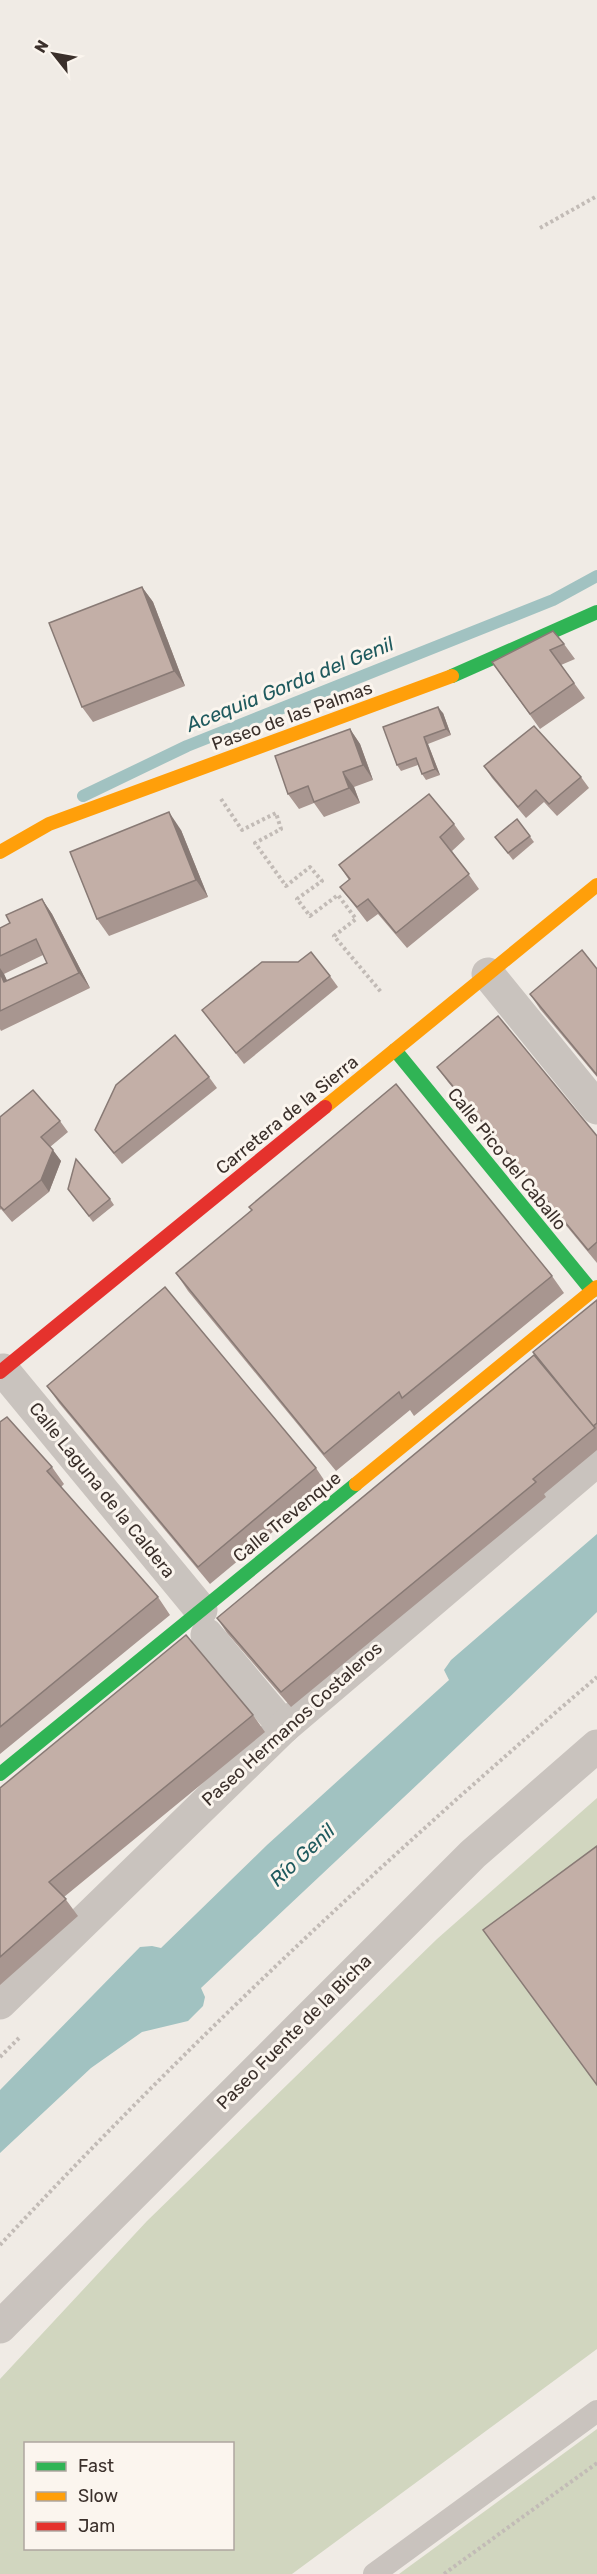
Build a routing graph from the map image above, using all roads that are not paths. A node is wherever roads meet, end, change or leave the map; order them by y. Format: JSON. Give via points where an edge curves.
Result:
{"nodes":[{"id":1,"x":597,"y":612,"type":"edge"},
{"id":2,"x":0,"y":852,"type":"edge"},
{"id":3,"x":597,"y":885,"type":"edge"},
{"id":4,"x":488,"y":974,"type":"junction"},
{"id":5,"x":395,"y":1050,"type":"junction"},
{"id":6,"x":597,"y":1108,"type":"edge"},
{"id":7,"x":594,"y":1289,"type":"edge"},
{"id":8,"x":2,"y":1371,"type":"edge"},
{"id":9,"x":597,"y":1460,"type":"edge"},
{"id":10,"x":204,"y":1623,"type":"junction"},
{"id":11,"x":284,"y":1727,"type":"junction"},
{"id":12,"x":597,"y":1746,"type":"edge"},
{"id":13,"x":0,"y":1774,"type":"edge"},
{"id":14,"x":0,"y":2002,"type":"edge"},
{"id":15,"x":0,"y":2327,"type":"edge"},
{"id":16,"x":597,"y":2411,"type":"edge"},
{"id":17,"x":374,"y":2574,"type":"edge"}],
"edges":[{"from":1,"to":2,"type":"street","name":"Paseo de las Palmas","via":[[469,670],[49,824]]},
{"from":3,"to":4,"type":"street","name":"Carretera de la Sierra"},
{"from":4,"to":5,"type":"street","name":"Carretera de la Sierra"},
{"from":4,"to":6,"type":"street"},
{"from":5,"to":7,"type":"street","name":"Calle Pico del Caballo"},
{"from":5,"to":8,"type":"street","name":"Carretera de la Sierra"},
{"from":7,"to":10,"type":"street","name":"Calle Trevenque"},
{"from":8,"to":10,"type":"street","name":"Calle Laguna de la Caldera"},
{"from":9,"to":11,"type":"street","name":"Paseo Hermanos Costaleros"},
{"from":10,"to":11,"type":"street","name":"Calle Laguna de la Caldera"},
{"from":10,"to":13,"type":"street","name":"Calle Trevenque"},
{"from":11,"to":14,"type":"street","name":"Paseo Hermanos Costaleros"},
{"from":12,"to":15,"type":"street","name":"Paseo Fuente de la Bicha","via":[[473,1854]]},
{"from":16,"to":17,"type":"lane"}]}
